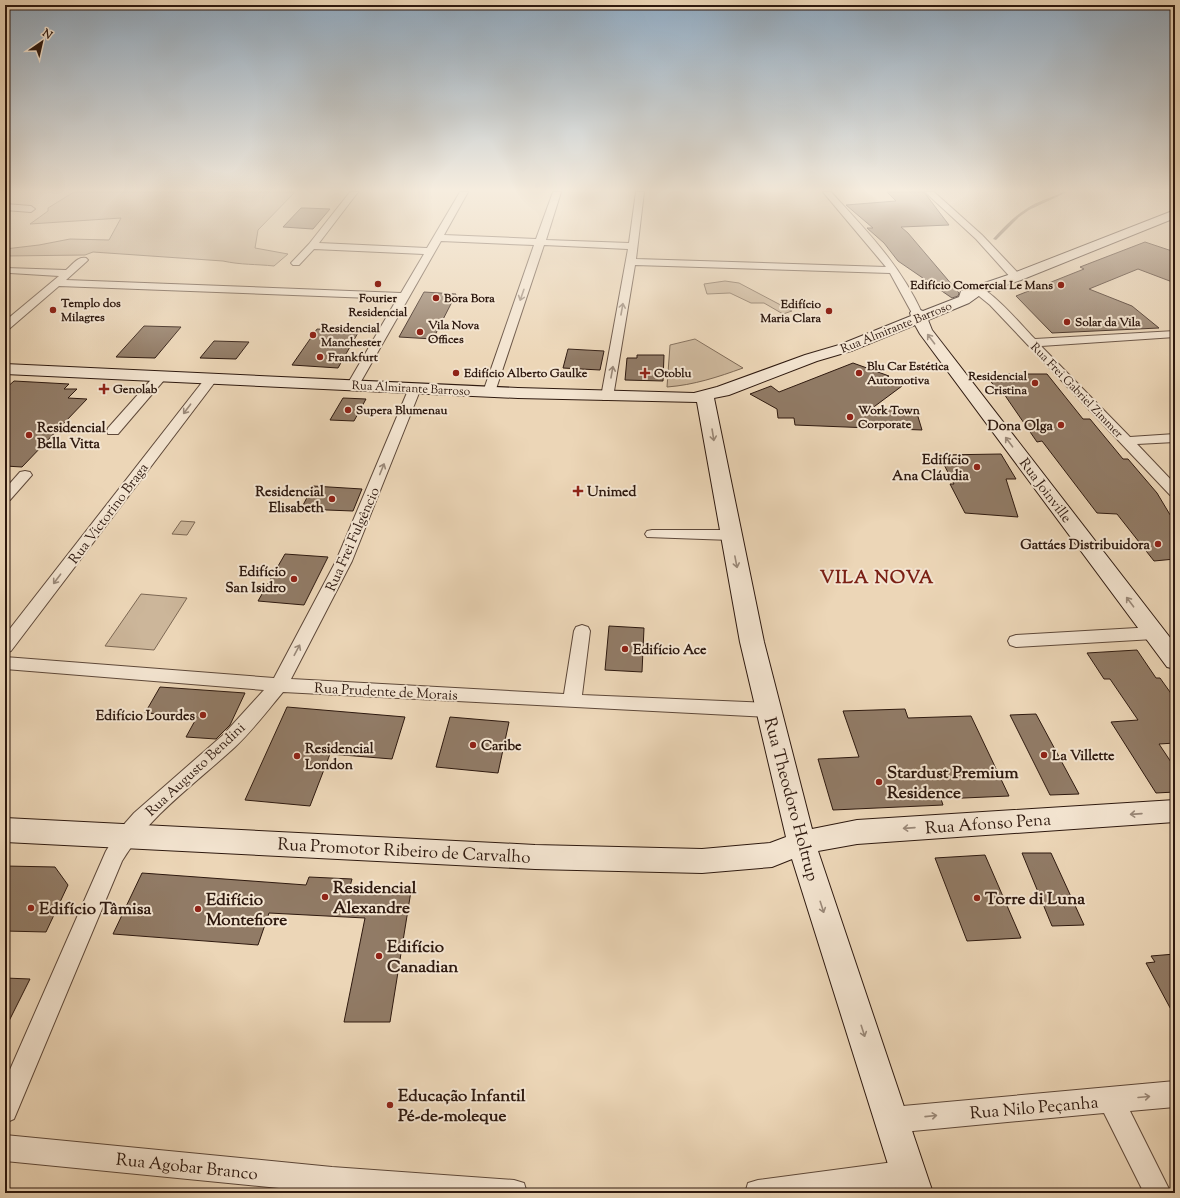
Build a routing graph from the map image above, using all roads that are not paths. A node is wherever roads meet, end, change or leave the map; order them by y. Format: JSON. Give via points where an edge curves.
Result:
{"nodes":[{"id":1,"x":310,"y":248,"type":"edge"},
{"id":2,"x":357,"y":248,"type":"edge"},
{"id":3,"x":432,"y":248,"type":"edge"},
{"id":4,"x":538,"y":248,"type":"edge"},
{"id":5,"x":633,"y":248,"type":"edge"},
{"id":6,"x":876,"y":248,"type":"edge"},
{"id":7,"x":989,"y":248,"type":"edge"},
{"id":8,"x":1090,"y":248,"type":"edge"},
{"id":9,"x":430,"y":251,"type":"junction"},
{"id":10,"x":83,"y":260,"type":"dead end"},
{"id":11,"x":631,"y":262,"type":"junction"},
{"id":12,"x":296,"y":263,"type":"dead end"},
{"id":13,"x":10,"y":270,"type":"dead end"},
{"id":14,"x":892,"y":270,"type":"junction"},
{"id":15,"x":68,"y":273,"type":"junction"},
{"id":16,"x":1016,"y":277,"type":"junction"},
{"id":17,"x":57,"y":283,"type":"junction"},
{"id":18,"x":978,"y":290,"type":"junction"},
{"id":19,"x":405,"y":296,"type":"junction"},
{"id":20,"x":918,"y":316,"type":"junction"},
{"id":21,"x":5,"y":327,"type":"edge"},
{"id":22,"x":1175,"y":334,"type":"edge"},
{"id":23,"x":1032,"y":343,"type":"junction"},
{"id":24,"x":5,"y":369,"type":"edge"},
{"id":25,"x":161,"y":376,"type":"junction"},
{"id":26,"x":211,"y":378,"type":"junction"},
{"id":27,"x":353,"y":385,"type":"junction"},
{"id":28,"x":415,"y":388,"type":"junction"},
{"id":29,"x":489,"y":392,"type":"junction"},
{"id":30,"x":607,"y":397,"type":"junction"},
{"id":31,"x":705,"y":397,"type":"junction"},
{"id":32,"x":113,"y":432,"type":"dead end"},
{"id":33,"x":1175,"y":438,"type":"edge"},
{"id":34,"x":1126,"y":441,"type":"junction"},
{"id":35,"x":25,"y":475,"type":"dead end"},
{"id":36,"x":1170,"y":480,"type":"edge"},
{"id":37,"x":1175,"y":492,"type":"edge"},
{"id":38,"x":5,"y":497,"type":"edge"},
{"id":39,"x":652,"y":534,"type":"dead end"},
{"id":40,"x":731,"y":535,"type":"junction"},
{"id":41,"x":582,"y":631,"type":"dead end"},
{"id":42,"x":1154,"y":633,"type":"junction"},
{"id":43,"x":1016,"y":641,"type":"dead end"},
{"id":44,"x":5,"y":647,"type":"edge"},
{"id":45,"x":1175,"y":661,"type":"edge"},
{"id":46,"x":5,"y":664,"type":"edge"},
{"id":47,"x":279,"y":685,"type":"junction"},
{"id":48,"x":572,"y":701,"type":"junction"},
{"id":49,"x":767,"y":710,"type":"junction"},
{"id":50,"x":1175,"y":812,"type":"edge"},
{"id":51,"x":5,"y":830,"type":"edge"},
{"id":52,"x":126,"y":836,"type":"junction"},
{"id":53,"x":801,"y":843,"type":"junction"},
{"id":54,"x":1175,"y":1094,"type":"edge"},
{"id":55,"x":1112,"y":1100,"type":"junction"},
{"id":56,"x":5,"y":1110,"type":"edge"},
{"id":57,"x":892,"y":1120,"type":"junction"},
{"id":58,"x":5,"y":1148,"type":"edge"},
{"id":59,"x":912,"y":1183,"type":"edge"},
{"id":60,"x":514,"y":1193,"type":"edge"},
{"id":61,"x":758,"y":1193,"type":"edge"},
{"id":62,"x":1158,"y":1193,"type":"edge"}],
"edges":[{"from":1,"to":12,"type":"street"},
{"from":2,"to":9,"type":"street"},
{"from":3,"to":9,"type":"street"},
{"from":4,"to":29,"type":"street","one_way":true},
{"from":5,"to":11,"type":"street"},
{"from":6,"to":14,"type":"street"},
{"from":7,"to":16,"type":"street"},
{"from":8,"to":16,"type":"main road","name":"Rua Almirante Barroso"},
{"from":9,"to":19,"type":"street"},
{"from":10,"to":15,"type":"street"},
{"from":11,"to":14,"type":"street"},
{"from":30,"to":11,"type":"street","one_way":true},
{"from":13,"to":15,"type":"street"},
{"from":14,"to":20,"type":"street","via":[[912,301]]},
{"from":15,"to":17,"type":"street"},
{"from":16,"to":18,"type":"main road","name":"Rua Almirante Barroso"},
{"from":17,"to":19,"type":"street"},
{"from":17,"to":21,"type":"street"},
{"from":18,"to":20,"type":"main road","name":"Rua Almirante Barroso","via":[[964,300]]},
{"from":18,"to":23,"type":"street","name":"Rua Frei Gabriel Zimmer"},
{"from":19,"to":27,"type":"street"},
{"from":20,"to":31,"type":"main road","name":"Rua Almirante Barroso","via":[[845,348]]},
{"from":42,"to":20,"type":"main road","name":"Rua Joinville","one_way":true,"via":[[925,331]]},
{"from":22,"to":23,"type":"street"},
{"from":23,"to":34,"type":"street","name":"Rua Frei Gabriel Zimmer"},
{"from":24,"to":25,"type":"main road","name":"Rua Almirante Barroso"},
{"from":25,"to":26,"type":"main road","name":"Rua Almirante Barroso"},
{"from":25,"to":32,"type":"street"},
{"from":26,"to":27,"type":"main road","name":"Rua Almirante Barroso"},
{"from":26,"to":44,"type":"street","name":"Rua Victorino Braga","one_way":true},
{"from":27,"to":28,"type":"main road","name":"Rua Almirante Barroso"},
{"from":28,"to":29,"type":"main road","name":"Rua Almirante Barroso"},
{"from":47,"to":28,"type":"street","name":"Rua Frei Fulgêncio","one_way":true,"via":[[344,561]]},
{"from":29,"to":30,"type":"main road","name":"Rua Almirante Barroso"},
{"from":30,"to":31,"type":"main road","name":"Rua Almirante Barroso"},
{"from":31,"to":40,"type":"main road","name":"Rua Theodoro Holtrup","one_way":true},
{"from":33,"to":34,"type":"street"},
{"from":34,"to":36,"type":"street","name":"Rua Frei Gabriel Zimmer"},
{"from":35,"to":38,"type":"street"},
{"from":36,"to":37,"type":"street","name":"Rua Frei Gabriel Zimmer"},
{"from":39,"to":40,"type":"street"},
{"from":40,"to":49,"type":"main road","name":"Rua Theodoro Holtrup","one_way":true},
{"from":41,"to":48,"type":"street"},
{"from":42,"to":43,"type":"street"},
{"from":42,"to":45,"type":"main road","name":"Rua Joinville"},
{"from":46,"to":47,"type":"street","name":"Rua Prudente de Morais"},
{"from":47,"to":48,"type":"street","name":"Rua Prudente de Morais"},
{"from":47,"to":52,"type":"street","name":"Rua Augusto Bendini","via":[[230,740],[141,819]]},
{"from":48,"to":49,"type":"street","name":"Rua Prudente de Morais"},
{"from":49,"to":53,"type":"main road","name":"Rua Theodoro Holtrup"},
{"from":50,"to":53,"type":"main road","name":"Rua Afonso Pena","one_way":true,"via":[[857,832]]},
{"from":51,"to":52,"type":"main road","name":"Rua Promotor Ribeiro de Carvalho"},
{"from":52,"to":53,"type":"main road","name":"Rua Promotor Ribeiro de Carvalho","via":[[535,857],[702,861],[772,855]]},
{"from":52,"to":56,"type":"street","via":[[113,857]]},
{"from":53,"to":57,"type":"main road","name":"Rua Theodoro Holtrup","one_way":true},
{"from":55,"to":54,"type":"street","name":"Rua Nilo Peçanha","one_way":true},
{"from":57,"to":55,"type":"street","name":"Rua Nilo Peçanha","one_way":true},
{"from":55,"to":62,"type":"street"},
{"from":57,"to":59,"type":"main road","name":"Rua Theodoro Holtrup"},
{"from":58,"to":60,"type":"street","name":"Rua Agobar Branco","via":[[332,1180]]},
{"from":59,"to":61,"type":"street"}]}
